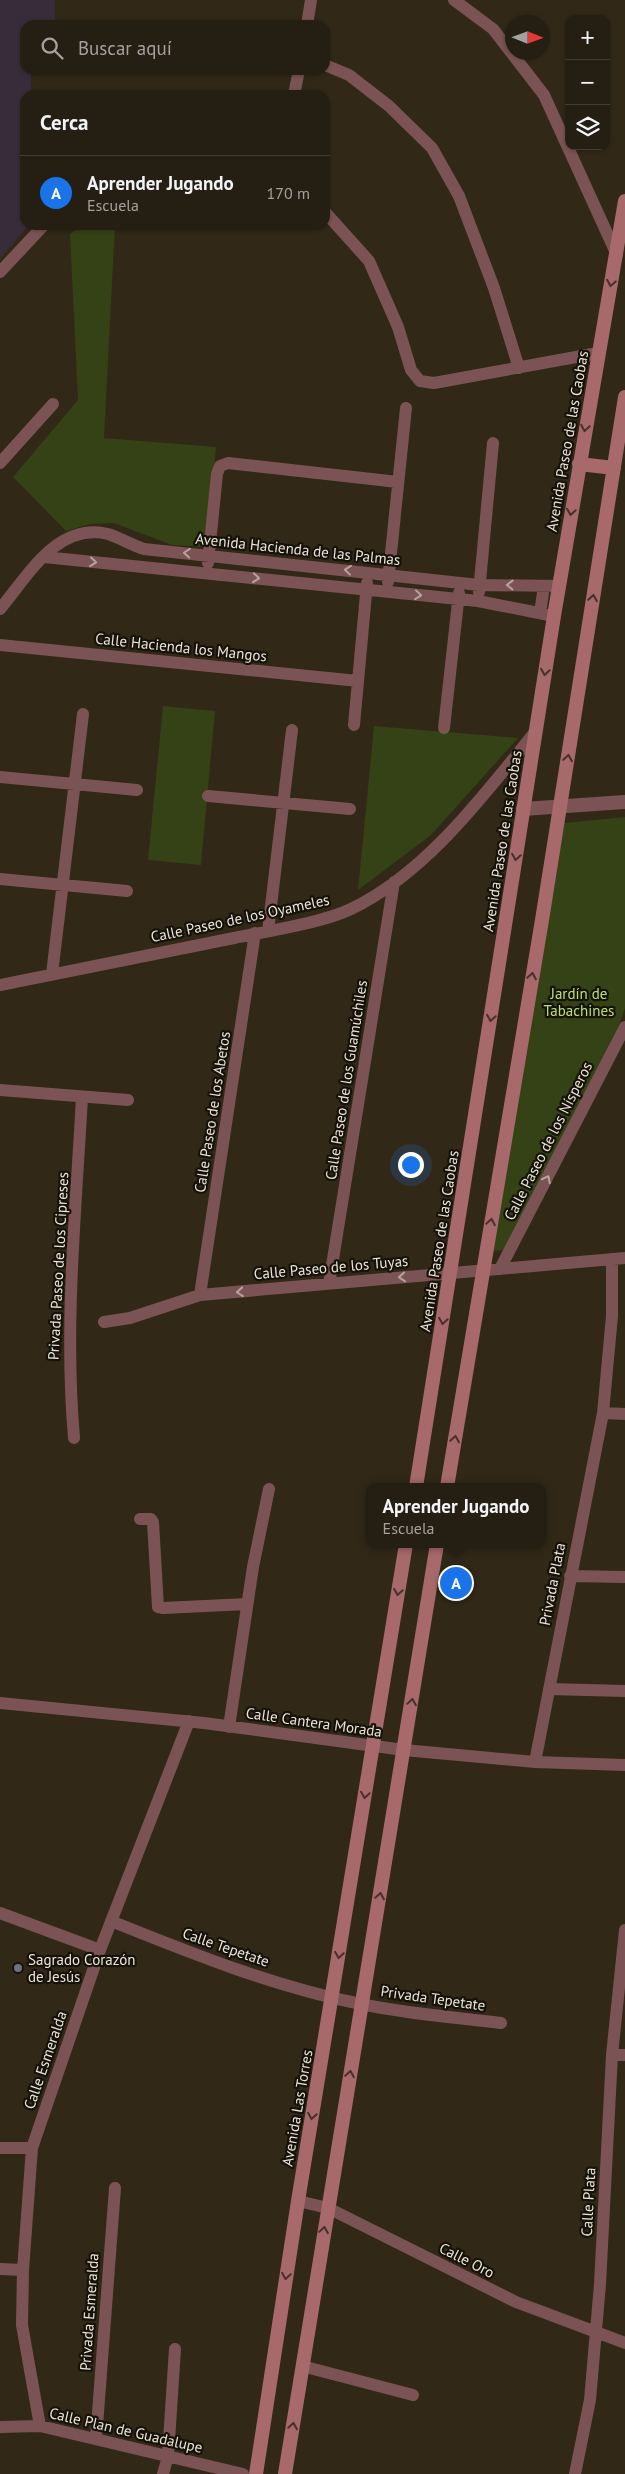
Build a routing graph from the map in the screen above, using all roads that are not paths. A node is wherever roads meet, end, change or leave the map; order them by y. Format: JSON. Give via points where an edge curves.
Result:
{"nodes":[{"id":1,"x":311,"y":0,"type":"edge"},
{"id":2,"x":454,"y":0,"type":"edge"},
{"id":3,"x":308,"y":20,"type":"edge"},
{"id":4,"x":330,"y":67,"type":"edge"},
{"id":5,"x":298,"y":75,"type":"edge"},
{"id":6,"x":295,"y":90,"type":"edge"},
{"id":7,"x":625,"y":201,"type":"edge"},
{"id":8,"x":330,"y":218,"type":"edge"},
{"id":9,"x":39,"y":230,"type":"edge"},
{"id":10,"x":617,"y":255,"type":"junction"},
{"id":11,"x":0,"y":272,"type":"edge"},
{"id":12,"x":598,"y":353,"type":"junction"},
{"id":13,"x":520,"y":368,"type":"junction"},
{"id":14,"x":625,"y":397,"type":"edge"},
{"id":15,"x":53,"y":404,"type":"dead end"},
{"id":16,"x":406,"y":408,"type":"dead end"},
{"id":17,"x":493,"y":443,"type":"dead end"},
{"id":18,"x":0,"y":462,"type":"edge"},
{"id":19,"x":579,"y":464,"type":"junction"},
{"id":20,"x":614,"y":468,"type":"junction"},
{"id":21,"x":398,"y":482,"type":"junction"},
{"id":22,"x":209,"y":555,"type":"junction"},
{"id":23,"x":44,"y":557,"type":"junction"},
{"id":24,"x":207,"y":573,"type":"junction"},
{"id":25,"x":368,"y":573,"type":"junction"},
{"id":26,"x":389,"y":575,"type":"junction"},
{"id":27,"x":460,"y":583,"type":"junction"},
{"id":28,"x":479,"y":585,"type":"junction"},
{"id":29,"x":544,"y":586,"type":"junction"},
{"id":30,"x":559,"y":586,"type":"junction"},
{"id":31,"x":367,"y":590,"type":"junction"},
{"id":32,"x":387,"y":592,"type":"junction"},
{"id":33,"x":458,"y":599,"type":"junction"},
{"id":34,"x":478,"y":601,"type":"junction"},
{"id":35,"x":0,"y":609,"type":"edge"},
{"id":36,"x":547,"y":614,"type":"junction"},
{"id":37,"x":0,"y":646,"type":"edge"},
{"id":38,"x":358,"y":681,"type":"junction"},
{"id":39,"x":82,"y":714,"type":"dead end"},
{"id":40,"x":354,"y":724,"type":"dead end"},
{"id":41,"x":444,"y":728,"type":"dead end"},
{"id":42,"x":292,"y":730,"type":"dead end"},
{"id":43,"x":535,"y":732,"type":"junction"},
{"id":44,"x":0,"y":777,"type":"edge"},
{"id":45,"x":74,"y":784,"type":"junction"},
{"id":46,"x":137,"y":790,"type":"dead end"},
{"id":47,"x":208,"y":796,"type":"dead end"},
{"id":48,"x":625,"y":802,"type":"edge"},
{"id":49,"x":283,"y":803,"type":"junction"},
{"id":50,"x":560,"y":807,"type":"junction"},
{"id":51,"x":350,"y":809,"type":"dead end"},
{"id":52,"x":523,"y":809,"type":"junction"},
{"id":53,"x":0,"y":879,"type":"edge"},
{"id":54,"x":394,"y":882,"type":"junction"},
{"id":55,"x":62,"y":884,"type":"junction"},
{"id":56,"x":127,"y":891,"type":"dead end"},
{"id":57,"x":268,"y":931,"type":"junction"},
{"id":58,"x":255,"y":933,"type":"junction"},
{"id":59,"x":52,"y":974,"type":"junction"},
{"id":60,"x":0,"y":985,"type":"edge"},
{"id":61,"x":625,"y":1027,"type":"edge"},
{"id":62,"x":0,"y":1090,"type":"edge"},
{"id":63,"x":82,"y":1097,"type":"junction"},
{"id":64,"x":128,"y":1100,"type":"dead end"},
{"id":65,"x":619,"y":1259,"type":"edge"},
{"id":66,"x":500,"y":1269,"type":"junction"},
{"id":67,"x":483,"y":1270,"type":"junction"},
{"id":68,"x":450,"y":1273,"type":"junction"},
{"id":69,"x":329,"y":1284,"type":"junction"},
{"id":70,"x":200,"y":1295,"type":"junction"},
{"id":71,"x":104,"y":1322,"type":"dead end"},
{"id":72,"x":603,"y":1413,"type":"junction"},
{"id":73,"x":625,"y":1414,"type":"edge"},
{"id":74,"x":74,"y":1438,"type":"dead end"},
{"id":75,"x":417,"y":1483,"type":"edge"},
{"id":76,"x":448,"y":1483,"type":"edge"},
{"id":77,"x":269,"y":1489,"type":"dead end"},
{"id":78,"x":140,"y":1519,"type":"dead end"},
{"id":79,"x":405,"y":1548,"type":"edge"},
{"id":80,"x":436,"y":1548,"type":"edge"},
{"id":81,"x":570,"y":1576,"type":"junction"},
{"id":82,"x":625,"y":1577,"type":"edge"},
{"id":83,"x":247,"y":1604,"type":"junction"},
{"id":84,"x":549,"y":1688,"type":"junction"},
{"id":85,"x":625,"y":1691,"type":"edge"},
{"id":86,"x":0,"y":1703,"type":"edge"},
{"id":87,"x":189,"y":1722,"type":"junction"},
{"id":88,"x":229,"y":1726,"type":"junction"},
{"id":89,"x":373,"y":1747,"type":"junction"},
{"id":90,"x":404,"y":1750,"type":"junction"},
{"id":91,"x":535,"y":1762,"type":"junction"},
{"id":92,"x":625,"y":1765,"type":"edge"},
{"id":93,"x":0,"y":1913,"type":"edge"},
{"id":94,"x":111,"y":1921,"type":"junction"},
{"id":95,"x":625,"y":1930,"type":"edge"},
{"id":96,"x":100,"y":1950,"type":"junction"},
{"id":97,"x":332,"y":1997,"type":"junction"},
{"id":98,"x":361,"y":2004,"type":"junction"},
{"id":99,"x":501,"y":2023,"type":"dead end"},
{"id":100,"x":619,"y":2055,"type":"edge"},
{"id":101,"x":0,"y":2148,"type":"edge"},
{"id":102,"x":32,"y":2148,"type":"junction"},
{"id":103,"x":115,"y":2188,"type":"dead end"},
{"id":104,"x":298,"y":2201,"type":"junction"},
{"id":105,"x":328,"y":2208,"type":"junction"},
{"id":106,"x":0,"y":2269,"type":"edge"},
{"id":107,"x":23,"y":2270,"type":"junction"},
{"id":108,"x":596,"y":2334,"type":"junction"},
{"id":109,"x":625,"y":2343,"type":"edge"},
{"id":110,"x":175,"y":2349,"type":"dead end"},
{"id":111,"x":302,"y":2366,"type":"junction"},
{"id":112,"x":413,"y":2394,"type":"dead end"},
{"id":113,"x":0,"y":2426,"type":"edge"},
{"id":114,"x":40,"y":2426,"type":"junction"},
{"id":115,"x":96,"y":2439,"type":"junction"},
{"id":116,"x":168,"y":2456,"type":"junction"},
{"id":117,"x":164,"y":2474,"type":"edge"},
{"id":118,"x":243,"y":2474,"type":"edge"},
{"id":119,"x":256,"y":2474,"type":"edge"},
{"id":120,"x":285,"y":2474,"type":"edge"},
{"id":121,"x":575,"y":2474,"type":"edge"}],
"edges":[{"from":1,"to":3,"type":"street"},
{"from":2,"to":10,"type":"street","via":[[493,29],[544,95]]},
{"from":4,"to":13,"type":"street","via":[[349,75],[389,106],[432,148],[460,196]]},
{"from":5,"to":6,"type":"street"},
{"from":7,"to":10,"type":"main road","name":"Avenida Paseo de las Caobas"},
{"from":8,"to":13,"type":"street","via":[[369,261],[398,327],[412,370],[420,381],[434,383]]},
{"from":9,"to":11,"type":"street"},
{"from":10,"to":12,"type":"main road","name":"Avenida Paseo de las Caobas","one_way":true},
{"from":12,"to":13,"type":"street"},
{"from":12,"to":19,"type":"main road","name":"Avenida Paseo de las Caobas","one_way":true},
{"from":14,"to":20,"type":"main road"},
{"from":15,"to":18,"type":"street"},
{"from":16,"to":21,"type":"street"},
{"from":17,"to":28,"type":"street"},
{"from":19,"to":20,"type":"main road"},
{"from":19,"to":30,"type":"main road","name":"Avenida Paseo de las Caobas","one_way":true},
{"from":50,"to":20,"type":"main road","one_way":true},
{"from":21,"to":22,"type":"street","via":[[228,464],[220,466],[216,474]]},
{"from":21,"to":26,"type":"street"},
{"from":22,"to":23,"type":"street","name":"Avenida Hacienda de las Palmas","one_way":true,"via":[[144,549],[107,534],[91,532],[62,540]]},
{"from":22,"to":24,"type":"street"},
{"from":25,"to":22,"type":"street","name":"Avenida Hacienda de las Palmas","one_way":true},
{"from":23,"to":24,"type":"street","one_way":true},
{"from":23,"to":35,"type":"street","name":"Avenida Hacienda de las Palmas"},
{"from":24,"to":31,"type":"street","one_way":true},
{"from":25,"to":26,"type":"street","name":"Avenida Hacienda de las Palmas"},
{"from":25,"to":31,"type":"street"},
{"from":26,"to":27,"type":"street","name":"Avenida Hacienda de las Palmas"},
{"from":26,"to":32,"type":"street"},
{"from":27,"to":28,"type":"street","name":"Avenida Hacienda de las Palmas"},
{"from":27,"to":33,"type":"street"},
{"from":29,"to":28,"type":"street","name":"Avenida Hacienda de las Palmas","one_way":true},
{"from":28,"to":34,"type":"street"},
{"from":29,"to":30,"type":"street","name":"Avenida Hacienda de las Palmas"},
{"from":29,"to":36,"type":"street"},
{"from":30,"to":36,"type":"main road","name":"Avenida Paseo de las Caobas"},
{"from":31,"to":32,"type":"street"},
{"from":31,"to":38,"type":"street"},
{"from":32,"to":33,"type":"street","one_way":true},
{"from":33,"to":34,"type":"street"},
{"from":33,"to":41,"type":"street"},
{"from":34,"to":36,"type":"street"},
{"from":36,"to":43,"type":"main road","name":"Avenida Paseo de las Caobas","one_way":true},
{"from":37,"to":38,"type":"street","name":"Calle Hacienda los Mangos"},
{"from":38,"to":40,"type":"street"},
{"from":39,"to":45,"type":"street"},
{"from":42,"to":49,"type":"street"},
{"from":43,"to":52,"type":"main road","name":"Avenida Paseo de las Caobas"},
{"from":43,"to":54,"type":"street","name":"Calle Paseo de los Oyameles","via":[[471,812]]},
{"from":44,"to":45,"type":"street"},
{"from":45,"to":46,"type":"street"},
{"from":45,"to":55,"type":"street"},
{"from":47,"to":49,"type":"street"},
{"from":48,"to":50,"type":"street"},
{"from":49,"to":51,"type":"street"},
{"from":49,"to":57,"type":"street"},
{"from":50,"to":52,"type":"street"},
{"from":67,"to":50,"type":"main road","one_way":true},
{"from":52,"to":68,"type":"main road","name":"Avenida Paseo de las Caobas","one_way":true},
{"from":53,"to":55,"type":"street"},
{"from":54,"to":57,"type":"street","name":"Calle Paseo de los Oyameles","via":[[350,910]]},
{"from":54,"to":69,"type":"street","name":"Calle Paseo de los Guamúchiles"},
{"from":55,"to":56,"type":"street"},
{"from":55,"to":59,"type":"street"},
{"from":57,"to":58,"type":"street","name":"Calle Paseo de los Oyameles"},
{"from":58,"to":59,"type":"street","name":"Calle Paseo de los Oyameles"},
{"from":58,"to":70,"type":"street","name":"Calle Paseo de los Abetos"},
{"from":59,"to":60,"type":"street","name":"Calle Paseo de los Oyameles"},
{"from":66,"to":61,"type":"street","name":"Calle Paseo de los Nísperos","one_way":true},
{"from":62,"to":63,"type":"street"},
{"from":63,"to":64,"type":"street"},
{"from":63,"to":74,"type":"street","name":"Privada Paseo de los Cipreses","via":[[70,1332],[69,1382]]},
{"from":65,"to":66,"type":"street","name":"Calle Paseo de los Tuyas"},
{"from":65,"to":72,"type":"street","name":"Privada Plata"},
{"from":66,"to":67,"type":"street","name":"Calle Paseo de los Tuyas"},
{"from":67,"to":68,"type":"street","name":"Calle Paseo de los Tuyas"},
{"from":76,"to":67,"type":"main road","one_way":true},
{"from":68,"to":69,"type":"street","name":"Calle Paseo de los Tuyas","one_way":true},
{"from":68,"to":75,"type":"main road","name":"Avenida Paseo de las Caobas","one_way":true},
{"from":69,"to":70,"type":"street","name":"Calle Paseo de los Tuyas","one_way":true},
{"from":70,"to":71,"type":"street","name":"Calle Paseo de los Tuyas","via":[[130,1318]]},
{"from":72,"to":73,"type":"street"},
{"from":72,"to":81,"type":"street","name":"Privada Plata"},
{"from":77,"to":83,"type":"street"},
{"from":78,"to":83,"type":"street","via":[[153,1522],[158,1606]]},
{"from":79,"to":89,"type":"main road","one_way":true},
{"from":90,"to":80,"type":"main road","one_way":true},
{"from":81,"to":82,"type":"street"},
{"from":81,"to":84,"type":"street","name":"Privada Plata"},
{"from":83,"to":88,"type":"street"},
{"from":84,"to":85,"type":"street"},
{"from":84,"to":91,"type":"street","name":"Privada Plata"},
{"from":86,"to":87,"type":"street","name":"Calle Cantera Morada"},
{"from":87,"to":88,"type":"street","name":"Calle Cantera Morada"},
{"from":87,"to":94,"type":"street","name":"Calle Esmeralda"},
{"from":88,"to":89,"type":"street","name":"Calle Cantera Morada"},
{"from":89,"to":90,"type":"street","name":"Calle Cantera Morada"},
{"from":89,"to":97,"type":"main road","name":"Avenida Las Torres","one_way":true},
{"from":90,"to":91,"type":"street","name":"Calle Cantera Morada"},
{"from":98,"to":90,"type":"main road","one_way":true},
{"from":91,"to":92,"type":"street","name":"Calle Cantera Morada"},
{"from":93,"to":96,"type":"street"},
{"from":94,"to":96,"type":"street","name":"Calle Esmeralda"},
{"from":94,"to":97,"type":"street","name":"Calle Tepetate","via":[[220,1965]]},
{"from":95,"to":100,"type":"street","name":"Calle Plata"},
{"from":96,"to":102,"type":"street","name":"Calle Esmeralda"},
{"from":97,"to":98,"type":"street","name":"Calle Tepetate"},
{"from":97,"to":104,"type":"main road","name":"Avenida Las Torres","one_way":true},
{"from":98,"to":99,"type":"street","name":"Privada Tepetate"},
{"from":105,"to":98,"type":"main road","one_way":true},
{"from":100,"to":108,"type":"street","name":"Calle Plata"},
{"from":101,"to":102,"type":"street"},
{"from":102,"to":107,"type":"street","name":"Calle Esmeralda"},
{"from":103,"to":115,"type":"street","name":"Privada Esmeralda"},
{"from":104,"to":105,"type":"street","name":"Calle Oro"},
{"from":104,"to":119,"type":"main road","name":"Avenida Las Torres","one_way":true},
{"from":105,"to":108,"type":"street","name":"Calle Oro","via":[[516,2302]]},
{"from":111,"to":105,"type":"main road","one_way":true},
{"from":106,"to":107,"type":"street"},
{"from":107,"to":114,"type":"street","name":"Calle Esmeralda","via":[[23,2337]]},
{"from":108,"to":109,"type":"street","name":"Calle Oro"},
{"from":108,"to":121,"type":"street","name":"Calle Plata","via":[[590,2400]]},
{"from":110,"to":116,"type":"street"},
{"from":111,"to":112,"type":"street"},
{"from":120,"to":111,"type":"main road","one_way":true},
{"from":113,"to":114,"type":"street","name":"Calle Plan de Guadalupe"},
{"from":114,"to":115,"type":"street","name":"Calle Plan de Guadalupe"},
{"from":115,"to":116,"type":"street","name":"Calle Plan de Guadalupe"},
{"from":116,"to":117,"type":"street"},
{"from":116,"to":118,"type":"street","name":"Calle Plan de Guadalupe"}]}
